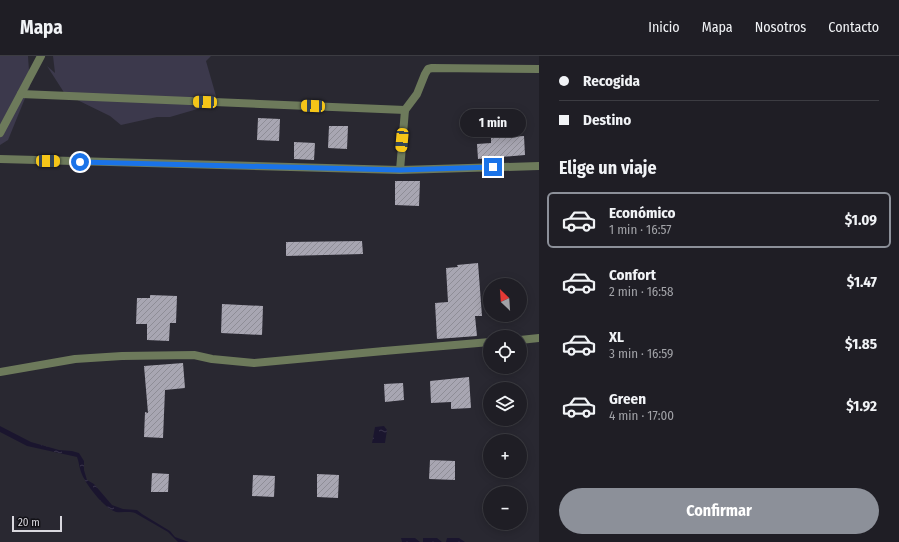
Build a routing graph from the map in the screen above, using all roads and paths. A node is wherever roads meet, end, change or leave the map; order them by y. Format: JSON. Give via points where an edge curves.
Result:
{"nodes":[{"id":1,"x":41,"y":56,"type":"edge"},
{"id":2,"x":539,"y":69,"type":"edge"},
{"id":3,"x":21,"y":94,"type":"junction"},
{"id":4,"x":405,"y":110,"type":"junction"},
{"id":5,"x":0,"y":133,"type":"edge"},
{"id":6,"x":0,"y":160,"type":"edge"},
{"id":7,"x":539,"y":166,"type":"edge"},
{"id":8,"x":400,"y":170,"type":"junction"},
{"id":9,"x":539,"y":338,"type":"edge"},
{"id":10,"x":527,"y":339,"type":"edge"},
{"id":11,"x":483,"y":343,"type":"edge"},
{"id":12,"x":0,"y":372,"type":"edge"}],
"edges":[{"from":1,"to":3,"type":"street"},
{"from":2,"to":4,"type":"street","via":[[428,69],[417,94]]},
{"from":3,"to":4,"type":"street"},
{"from":3,"to":5,"type":"street"},
{"from":4,"to":8,"type":"street"},
{"from":6,"to":8,"type":"street"},
{"from":7,"to":8,"type":"street"},
{"from":9,"to":10,"type":"street"},
{"from":11,"to":12,"type":"street","via":[[254,364],[194,355],[122,356],[75,359]]}]}
